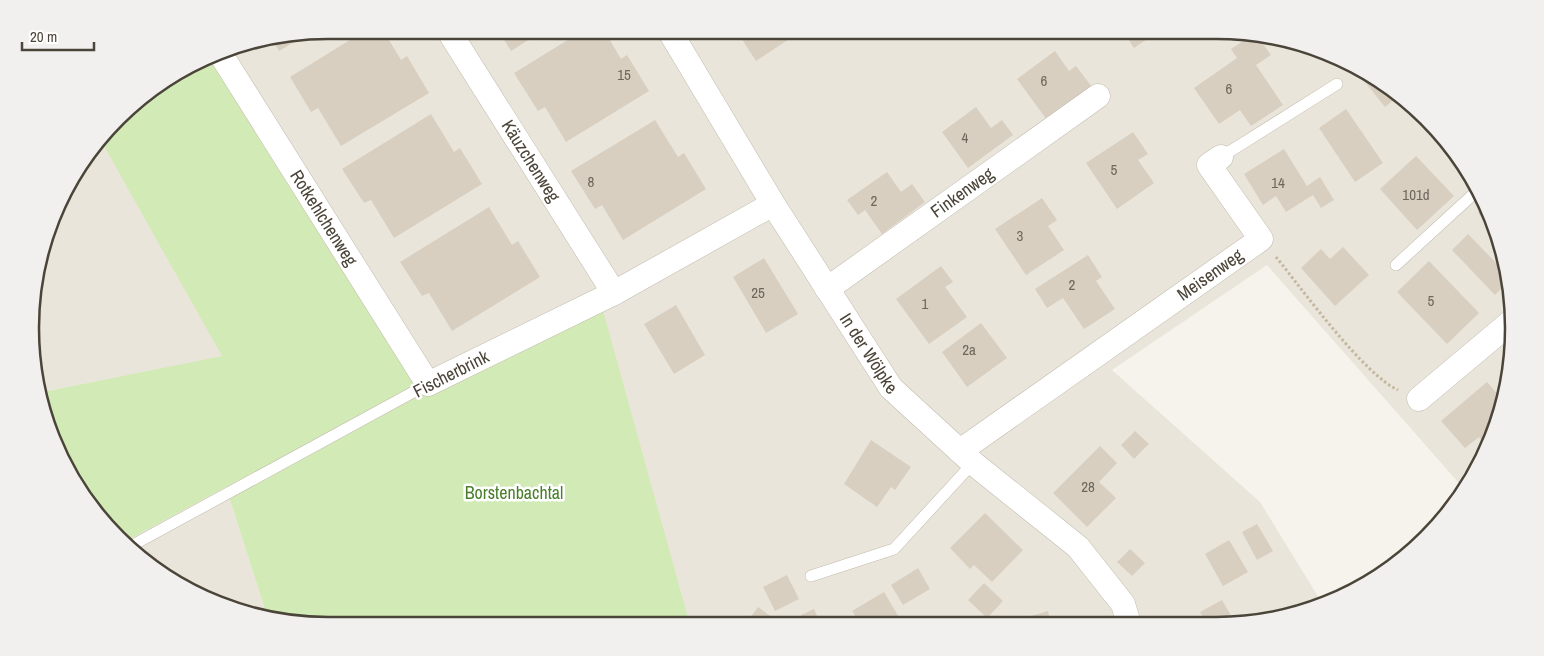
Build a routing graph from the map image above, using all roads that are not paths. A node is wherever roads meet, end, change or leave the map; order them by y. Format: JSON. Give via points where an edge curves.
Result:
{"nodes":[{"id":1,"x":454,"y":39,"type":"edge"},
{"id":2,"x":674,"y":39,"type":"edge"},
{"id":3,"x":223,"y":58,"type":"edge"},
{"id":4,"x":1337,"y":84,"type":"dead end"},
{"id":5,"x":1098,"y":96,"type":"dead end"},
{"id":6,"x":1221,"y":157,"type":"joint"},
{"id":7,"x":1472,"y":195,"type":"edge"},
{"id":8,"x":773,"y":204,"type":"junction"},
{"id":9,"x":1396,"y":265,"type":"dead end"},
{"id":10,"x":827,"y":289,"type":"junction"},
{"id":11,"x":614,"y":293,"type":"junction"},
{"id":12,"x":1505,"y":327,"type":"edge"},
{"id":13,"x":428,"y":384,"type":"junction"},
{"id":14,"x":1420,"y":399,"type":"road end"},
{"id":15,"x":967,"y":457,"type":"junction"},
{"id":16,"x":135,"y":544,"type":"edge"},
{"id":17,"x":812,"y":576,"type":"dead end"},
{"id":18,"x":1127,"y":617,"type":"edge"}],
"edges":[{"from":1,"to":11,"type":"street","name":"Käuzchenweg"},
{"from":2,"to":8,"type":"street","name":"In der Wölpke"},
{"from":3,"to":13,"type":"street","name":"Rotkehlchenweg"},
{"from":4,"to":6,"type":"lane","name":"Meisenweg"},
{"from":5,"to":10,"type":"street","name":"Finkenweg"},
{"from":6,"to":15,"type":"street","name":"Meisenweg","via":[[1209,165],[1262,239]]},
{"from":7,"to":9,"type":"lane"},
{"from":8,"to":10,"type":"street","name":"In der Wölpke"},
{"from":8,"to":11,"type":"street","name":"Fischerbrink"},
{"from":10,"to":15,"type":"street","name":"In der Wölpke","via":[[892,388]]},
{"from":11,"to":13,"type":"street","name":"Fischerbrink"},
{"from":12,"to":14,"type":"street"},
{"from":13,"to":16,"type":"lane","name":"Fischerbrink"},
{"from":15,"to":17,"type":"lane","via":[[894,549]]},
{"from":15,"to":18,"type":"street","name":"In der Wölpke","via":[[1078,547],[1123,604]]}]}
